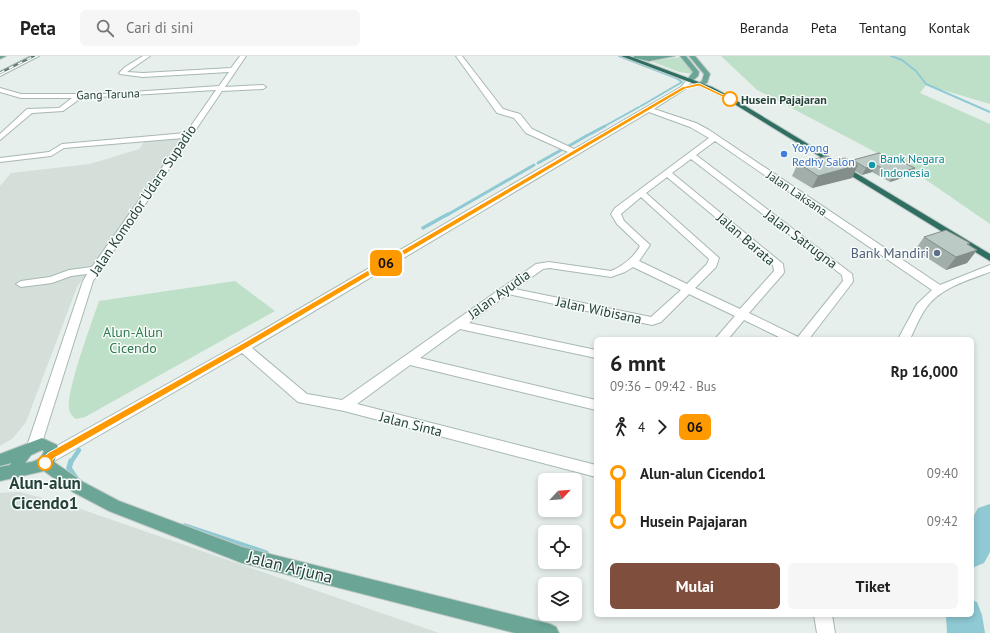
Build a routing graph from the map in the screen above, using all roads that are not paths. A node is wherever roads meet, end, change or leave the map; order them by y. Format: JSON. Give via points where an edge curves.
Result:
{"nodes":[{"id":1,"x":36,"y":56,"type":"edge"},
{"id":2,"x":147,"y":56,"type":"edge"},
{"id":3,"x":243,"y":56,"type":"edge"},
{"id":4,"x":459,"y":56,"type":"edge"},
{"id":5,"x":624,"y":56,"type":"edge"},
{"id":6,"x":672,"y":56,"type":"edge"},
{"id":7,"x":683,"y":56,"type":"edge"},
{"id":8,"x":692,"y":56,"type":"edge"},
{"id":9,"x":635,"y":57,"type":"edge"},
{"id":10,"x":233,"y":70,"type":"junction"},
{"id":11,"x":0,"y":74,"type":"edge"},
{"id":12,"x":694,"y":83,"type":"junction"},
{"id":13,"x":263,"y":87,"type":"dead end"},
{"id":14,"x":220,"y":89,"type":"junction"},
{"id":15,"x":0,"y":90,"type":"edge"},
{"id":16,"x":79,"y":96,"type":"junction"},
{"id":17,"x":648,"y":109,"type":"junction"},
{"id":18,"x":188,"y":135,"type":"junction"},
{"id":19,"x":0,"y":138,"type":"edge"},
{"id":20,"x":714,"y":138,"type":"junction"},
{"id":21,"x":573,"y":150,"type":"junction"},
{"id":22,"x":691,"y":155,"type":"junction"},
{"id":23,"x":0,"y":160,"type":"edge"},
{"id":24,"x":667,"y":173,"type":"junction"},
{"id":25,"x":641,"y":193,"type":"junction"},
{"id":26,"x":990,"y":249,"type":"edge"},
{"id":27,"x":990,"y":258,"type":"edge"},
{"id":28,"x":632,"y":262,"type":"junction"},
{"id":29,"x":990,"y":268,"type":"edge"},
{"id":30,"x":95,"y":270,"type":"junction"},
{"id":31,"x":21,"y":284,"type":"dead end"},
{"id":32,"x":689,"y":289,"type":"junction"},
{"id":33,"x":504,"y":290,"type":"junction"},
{"id":34,"x":940,"y":290,"type":"junction"},
{"id":35,"x":743,"y":314,"type":"junction"},
{"id":36,"x":457,"y":324,"type":"junction"},
{"id":37,"x":723,"y":337,"type":"edge"},
{"id":38,"x":789,"y":337,"type":"edge"},
{"id":39,"x":805,"y":337,"type":"edge"},
{"id":40,"x":905,"y":337,"type":"edge"},
{"id":41,"x":243,"y":347,"type":"junction"},
{"id":42,"x":594,"y":354,"type":"edge"},
{"id":43,"x":409,"y":360,"type":"junction"},
{"id":44,"x":594,"y":405,"type":"edge"},
{"id":45,"x":344,"y":406,"type":"junction"},
{"id":46,"x":28,"y":450,"type":"junction"},
{"id":47,"x":48,"y":459,"type":"junction"},
{"id":48,"x":0,"y":460,"type":"edge"},
{"id":49,"x":20,"y":468,"type":"junction"},
{"id":50,"x":594,"y":470,"type":"edge"},
{"id":51,"x":0,"y":474,"type":"edge"},
{"id":52,"x":823,"y":617,"type":"edge"},
{"id":53,"x":508,"y":627,"type":"edge"},
{"id":54,"x":550,"y":633,"type":"edge"},
{"id":55,"x":826,"y":633,"type":"edge"}],
"edges":[{"from":1,"to":11,"type":"street"},
{"from":2,"to":10,"type":"street","via":[[122,73],[143,75]]},
{"from":3,"to":10,"type":"street","name":"Jalan Komodor Udara Supadio"},
{"from":4,"to":21,"type":"street","via":[[500,111],[517,116],[529,131]]},
{"from":5,"to":12,"type":"highway"},
{"from":6,"to":9,"type":"main road","via":[[649,59]]},
{"from":7,"to":12,"type":"main road","via":[[696,72]]},
{"from":8,"to":12,"type":"main road","via":[[707,74]]},
{"from":9,"to":12,"type":"highway"},
{"from":10,"to":14,"type":"street","name":"Jalan Komodor Udara Supadio"},
{"from":12,"to":17,"type":"street"},
{"from":12,"to":26,"type":"highway","via":[[728,92]]},
{"from":12,"to":27,"type":"highway","via":[[733,100]]},
{"from":13,"to":14,"type":"street","name":"Gang Taruna"},
{"from":14,"to":16,"type":"street","name":"Gang Taruna"},
{"from":14,"to":18,"type":"street","name":"Jalan Komodor Udara Supadio"},
{"from":15,"to":16,"type":"street","name":"Gang Taruna","via":[[21,96]]},
{"from":16,"to":19,"type":"street","via":[[61,110],[30,111]]},
{"from":17,"to":20,"type":"street","name":"Jalan Laksana","via":[[693,125]]},
{"from":17,"to":21,"type":"street"},
{"from":18,"to":23,"type":"street","via":[[62,146],[51,154]]},
{"from":18,"to":30,"type":"street","name":"Jalan Komodor Udara Supadio"},
{"from":20,"to":22,"type":"street","name":"Jalan Ayudia"},
{"from":20,"to":34,"type":"street","name":"Jalan Laksana"},
{"from":21,"to":41,"type":"street"},
{"from":22,"to":24,"type":"street","name":"Jalan Ayudia"},
{"from":22,"to":39,"type":"street","name":"Jalan Satrugna","via":[[847,274],[848,281]]},
{"from":24,"to":25,"type":"street","name":"Jalan Ayudia"},
{"from":24,"to":35,"type":"street","name":"Jalan Barata","via":[[778,264],[779,272]]},
{"from":25,"to":28,"type":"street","name":"Jalan Ayudia","via":[[616,214],[620,222],[644,245],[643,251]]},
{"from":25,"to":32,"type":"street","name":"Jalan Wibisana","via":[[714,258],[712,265]]},
{"from":28,"to":32,"type":"street"},
{"from":28,"to":33,"type":"street","name":"Jalan Ayudia","via":[[620,272],[611,274],[549,265],[540,266]]},
{"from":29,"to":34,"type":"street"},
{"from":30,"to":31,"type":"street"},
{"from":30,"to":46,"type":"street","name":"Jalan Komodor Udara Supadio","via":[[88,281]]},
{"from":32,"to":33,"type":"street","name":"Jalan Wibisana","via":[[652,321]]},
{"from":32,"to":35,"type":"street"},
{"from":33,"to":36,"type":"street","name":"Jalan Ayudia"},
{"from":34,"to":40,"type":"street","via":[[929,297],[917,313]]},
{"from":35,"to":37,"type":"street","name":"Jalan Barata"},
{"from":35,"to":38,"type":"street"},
{"from":36,"to":42,"type":"street"},
{"from":36,"to":43,"type":"street","name":"Jalan Ayudia"},
{"from":41,"to":45,"type":"street","name":"Jalan Sinta","via":[[303,398]]},
{"from":41,"to":47,"type":"street"},
{"from":43,"to":44,"type":"street"},
{"from":43,"to":45,"type":"street","name":"Jalan Ayudia"},
{"from":45,"to":50,"type":"street","name":"Jalan Sinta"},
{"from":46,"to":47,"type":"main road","name":"Jalan Arjuna","via":[[42,444],[49,445],[52,449]]},
{"from":46,"to":48,"type":"main road","name":"Jalan Arjuna"},
{"from":46,"to":49,"type":"main road","via":[[18,461],[17,466]]},
{"from":47,"to":49,"type":"main road","via":[[31,470]]},
{"from":47,"to":53,"type":"main road","name":"Jalan Arjuna","via":[[78,487],[114,506],[242,555]]},
{"from":49,"to":51,"type":"main road"},
{"from":52,"to":55,"type":"street"},
{"from":53,"to":54,"type":"main road","name":"Jalan Arjuna"}]}
